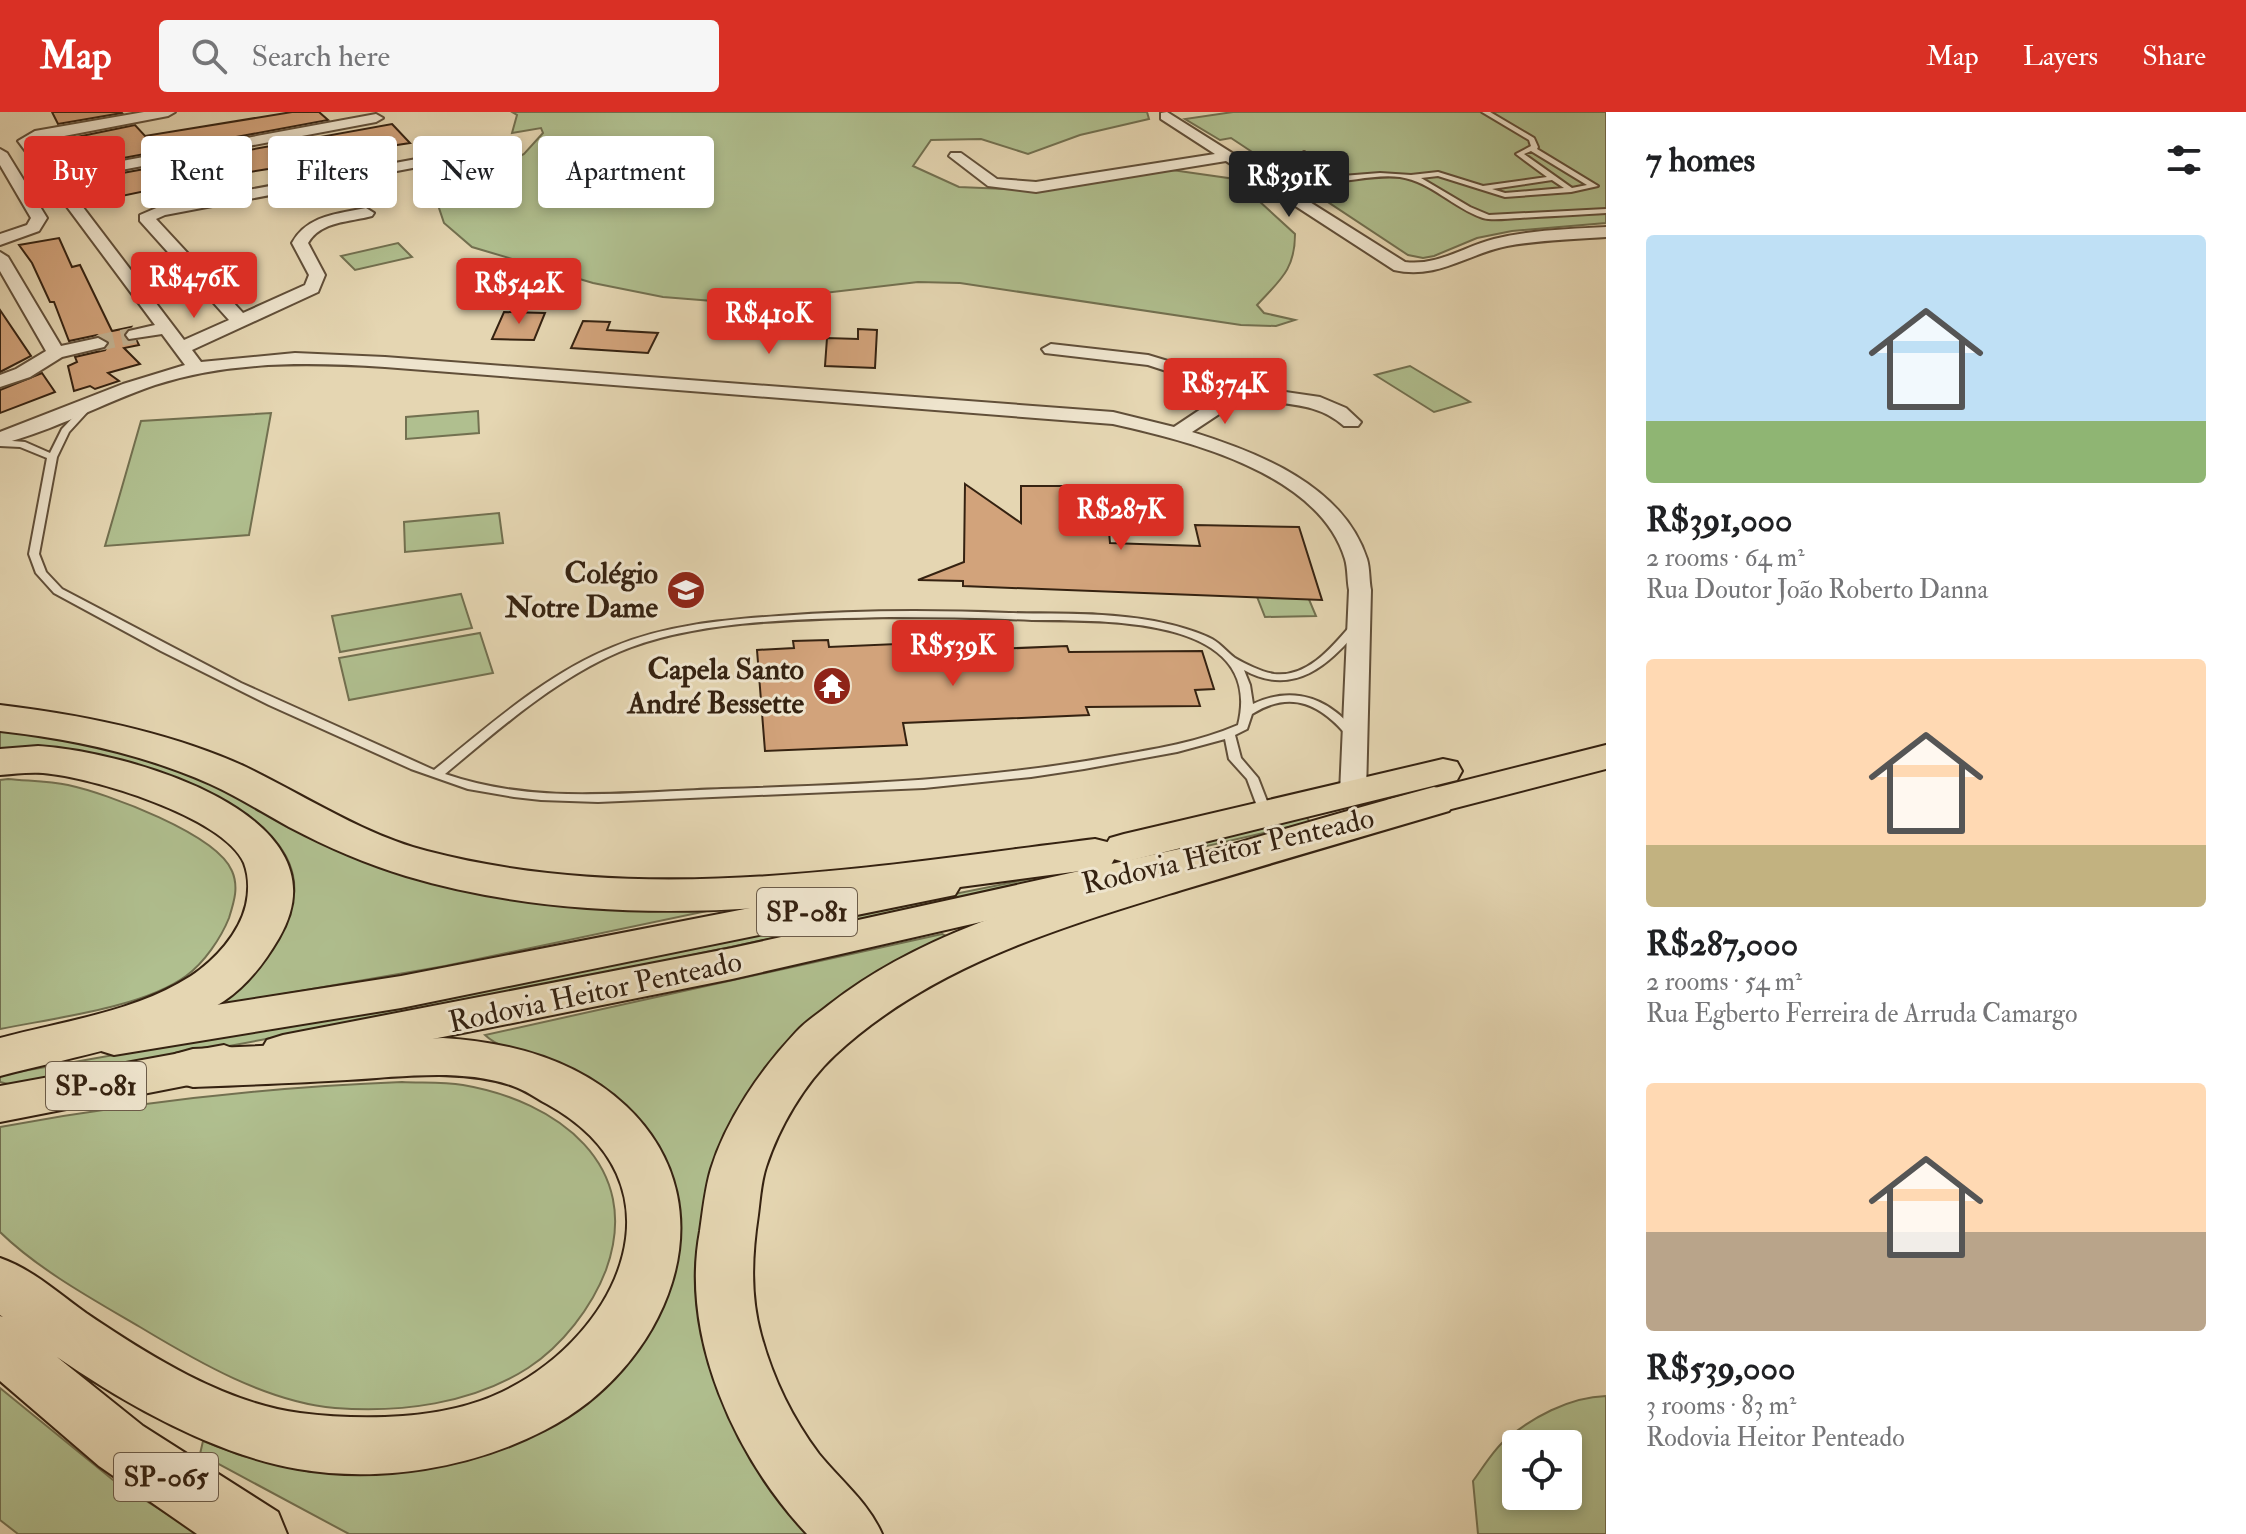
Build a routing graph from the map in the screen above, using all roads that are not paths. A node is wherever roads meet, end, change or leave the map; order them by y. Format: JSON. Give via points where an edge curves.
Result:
{"nodes":[{"id":1,"x":168,"y":112,"type":"edge"},
{"id":2,"x":1485,"y":112,"type":"edge"},
{"id":3,"x":1166,"y":116,"type":"dead end"},
{"id":4,"x":376,"y":118,"type":"dead end"},
{"id":5,"x":30,"y":131,"type":"junction"},
{"id":6,"x":28,"y":136,"type":"edge"},
{"id":7,"x":0,"y":142,"type":"edge"},
{"id":8,"x":1532,"y":149,"type":"junction"},
{"id":9,"x":0,"y":153,"type":"edge"},
{"id":10,"x":1304,"y":154,"type":"dead end"},
{"id":11,"x":956,"y":156,"type":"dead end"},
{"id":12,"x":1228,"y":156,"type":"junction"},
{"id":13,"x":413,"y":164,"type":"edge"},
{"id":14,"x":125,"y":165,"type":"edge"},
{"id":15,"x":1411,"y":177,"type":"junction"},
{"id":16,"x":1554,"y":178,"type":"junction"},
{"id":17,"x":1476,"y":189,"type":"junction"},
{"id":18,"x":1571,"y":190,"type":"junction"},
{"id":19,"x":76,"y":208,"type":"edge"},
{"id":20,"x":1606,"y":211,"type":"edge"},
{"id":21,"x":366,"y":213,"type":"dead end"},
{"id":22,"x":1606,"y":232,"type":"edge"},
{"id":23,"x":0,"y":240,"type":"edge"},
{"id":24,"x":0,"y":257,"type":"edge"},
{"id":25,"x":241,"y":322,"type":"junction"},
{"id":26,"x":167,"y":328,"type":"junction"},
{"id":27,"x":135,"y":335,"type":"tunnel mouth"},
{"id":28,"x":98,"y":343,"type":"tunnel mouth"},
{"id":29,"x":182,"y":348,"type":"junction"},
{"id":30,"x":1051,"y":349,"type":"dead end"},
{"id":31,"x":56,"y":353,"type":"junction"},
{"id":32,"x":523,"y":359,"type":"dead end"},
{"id":33,"x":196,"y":368,"type":"junction"},
{"id":34,"x":0,"y":381,"type":"edge"},
{"id":35,"x":1242,"y":390,"type":"junction"},
{"id":36,"x":99,"y":399,"type":"junction"},
{"id":37,"x":993,"y":409,"type":"junction"},
{"id":38,"x":1351,"y":422,"type":"dead end"},
{"id":39,"x":1179,"y":432,"type":"junction"},
{"id":40,"x":0,"y":440,"type":"edge"},
{"id":41,"x":52,"y":457,"type":"junction"},
{"id":42,"x":1359,"y":623,"type":"junction"},
{"id":43,"x":1228,"y":656,"type":"junction"},
{"id":44,"x":1249,"y":711,"type":"junction"},
{"id":45,"x":0,"y":718,"type":"edge"},
{"id":46,"x":1606,"y":730,"type":"edge"},
{"id":47,"x":1229,"y":733,"type":"junction"},
{"id":48,"x":1356,"y":739,"type":"junction"},
{"id":49,"x":1606,"y":757,"type":"edge"},
{"id":50,"x":0,"y":762,"type":"edge"},
{"id":51,"x":438,"y":773,"type":"junction"},
{"id":52,"x":1353,"y":793,"type":"junction"},
{"id":53,"x":1434,"y":801,"type":"junction"},
{"id":54,"x":1266,"y":814,"type":"junction"},
{"id":55,"x":1095,"y":854,"type":"junction"},
{"id":56,"x":0,"y":1057,"type":"edge"},
{"id":57,"x":193,"y":1068,"type":"junction"},
{"id":58,"x":0,"y":1104,"type":"edge"},
{"id":59,"x":0,"y":1282,"type":"edge"},
{"id":60,"x":0,"y":1342,"type":"edge"},
{"id":61,"x":255,"y":1534,"type":"edge"},
{"id":62,"x":850,"y":1534,"type":"edge"}],
"edges":[{"from":1,"to":5,"type":"street"},
{"from":2,"to":8,"type":"lane","via":[[1525,133],[1534,143]]},
{"from":3,"to":12,"type":"street"},
{"from":4,"to":14,"type":"street"},
{"from":5,"to":6,"type":"street"},
{"from":5,"to":7,"type":"street"},
{"from":8,"to":16,"type":"lane","via":[[1519,154]]},
{"from":8,"to":18,"type":"lane","via":[[1594,186]]},
{"from":9,"to":23,"type":"street","via":[[39,218],[33,228]]},
{"from":10,"to":15,"type":"lane","via":[[1289,171],[1303,180]]},
{"from":11,"to":12,"type":"street","via":[[993,183],[1036,187]]},
{"from":12,"to":22,"type":"street","via":[[1400,266],[1429,269],[1492,244]]},
{"from":13,"to":25,"type":"street","via":[[146,218]]},
{"from":15,"to":17,"type":"lane","via":[[1438,174]]},
{"from":15,"to":20,"type":"lane","via":[[1488,217]]},
{"from":16,"to":17,"type":"lane"},
{"from":16,"to":18,"type":"lane"},
{"from":17,"to":18,"type":"lane","via":[[1505,195]]},
{"from":19,"to":26,"type":"street"},
{"from":21,"to":25,"type":"street","via":[[304,234],[300,243],[317,275],[316,284]]},
{"from":24,"to":31,"type":"street"},
{"from":25,"to":29,"type":"street"},
{"from":26,"to":27,"type":"street"},
{"from":26,"to":29,"type":"street"},
{"from":28,"to":31,"type":"street"},
{"from":29,"to":33,"type":"street"},
{"from":30,"to":35,"type":"street","via":[[1152,361]]},
{"from":31,"to":34,"type":"street"},
{"from":32,"to":37,"type":"street","via":[[973,392],[986,395]]},
{"from":33,"to":36,"type":"street"},
{"from":33,"to":37,"type":"street","via":[[335,358]]},
{"from":35,"to":38,"type":"street","via":[[1313,400]]},
{"from":35,"to":39,"type":"street"},
{"from":36,"to":40,"type":"street"},
{"from":36,"to":41,"type":"lane","via":[[74,418]]},
{"from":37,"to":39,"type":"street","via":[[1113,418]]},
{"from":39,"to":42,"type":"street","via":[[1258,462],[1317,503],[1342,531],[1356,559]]},
{"from":40,"to":41,"type":"lane"},
{"from":41,"to":51,"type":"lane","via":[[34,554],[41,573],[58,591],[264,700]]},
{"from":42,"to":43,"type":"lane","via":[[1326,659],[1294,676],[1249,670]]},
{"from":42,"to":48,"type":"street"},
{"from":43,"to":44,"type":"lane","via":[[1247,684]]},
{"from":43,"to":51,"type":"lane","via":[[1200,637],[1116,619],[885,613],[696,627],[599,655],[565,674]]},
{"from":44,"to":47,"type":"lane","via":[[1243,727]]},
{"from":44,"to":48,"type":"lane","via":[[1274,700],[1319,704]]},
{"from":45,"to":55,"type":"highway","via":[[118,738],[223,774],[379,851],[425,866],[523,885],[687,895],[809,887]]},
{"from":46,"to":52,"type":"main road","name":"Rodovia Heitor Penteado","number":"SP-081"},
{"from":47,"to":51,"type":"lane","via":[[1069,770],[829,789],[531,795],[484,789]]},
{"from":47,"to":54,"type":"lane","via":[[1235,759],[1252,778]]},
{"from":48,"to":52,"type":"street"},
{"from":49,"to":53,"type":"main road","name":"Rodovia Heitor Penteado","number":"SP-081"},
{"from":50,"to":56,"type":"highway","via":[[42,759],[146,783],[212,812],[240,831],[262,852],[271,877],[269,910],[257,936],[235,965],[207,988],[175,1006]]},
{"from":52,"to":54,"type":"main road","name":"Rodovia Heitor Penteado","number":"SP-081"},
{"from":53,"to":57,"type":"main road","name":"Rodovia Heitor Penteado","number":"SP-081","via":[[947,918],[474,1018]]},
{"from":53,"to":62,"type":"highway","via":[[1045,916],[965,945],[878,993],[834,1025],[803,1057],[752,1134],[725,1234],[723,1284],[729,1332],[749,1392],[796,1475]]},
{"from":54,"to":55,"type":"main road","name":"Rodovia Heitor Penteado","number":"SP-081"},
{"from":55,"to":56,"type":"main road","name":"Rodovia Heitor Penteado","number":"SP-081","via":[[401,992]]},
{"from":57,"to":58,"type":"main road","name":"Rodovia Heitor Penteado","number":"SP-081"},
{"from":57,"to":59,"type":"highway","via":[[431,1058],[477,1061],[532,1072],[576,1096],[611,1121],[642,1160],[655,1194],[657,1229],[633,1309],[600,1356],[549,1397],[497,1422],[436,1441],[370,1446],[296,1441],[179,1399],[96,1354]]},
{"from":60,"to":61,"type":"highway","number":"SP-065","via":[[81,1416]]}]}
